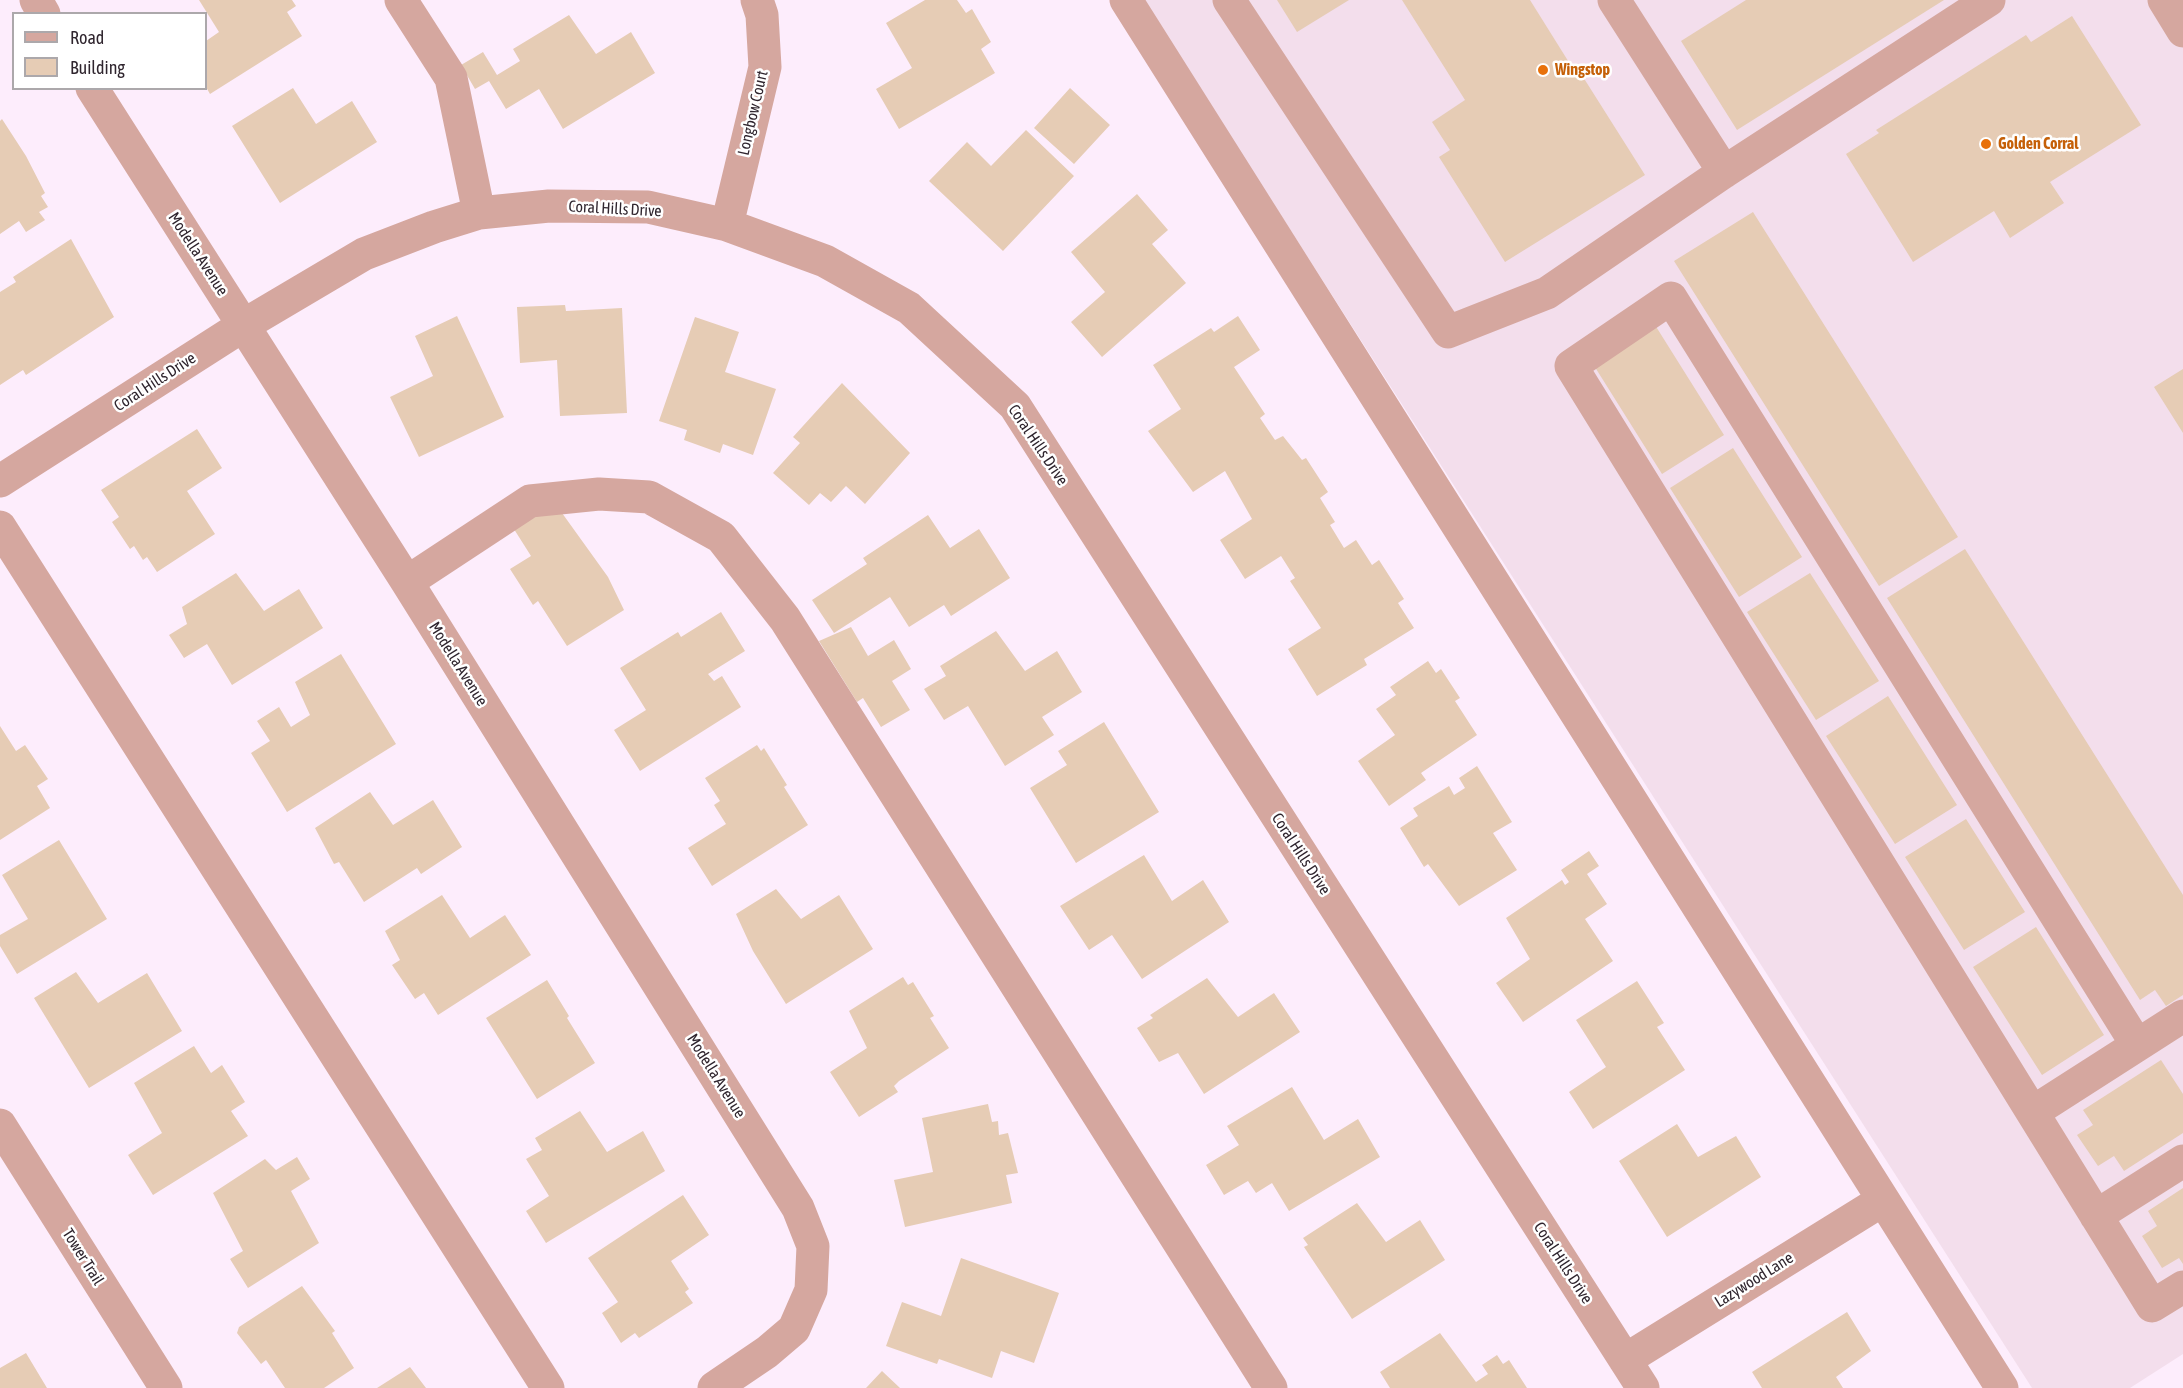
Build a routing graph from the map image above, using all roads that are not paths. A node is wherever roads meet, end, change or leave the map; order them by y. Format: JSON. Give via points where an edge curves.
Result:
{"nodes":[{"id":1,"x":401,"y":0,"type":"edge"},
{"id":2,"x":757,"y":0,"type":"edge"},
{"id":3,"x":1125,"y":0,"type":"edge"},
{"id":4,"x":1229,"y":0,"type":"edge"},
{"id":5,"x":1989,"y":0,"type":"edge"},
{"id":6,"x":2164,"y":0,"type":"edge"},
{"id":7,"x":1616,"y":1,"type":"edge"},
{"id":8,"x":2183,"y":31,"type":"edge"},
{"id":9,"x":93,"y":90,"type":"edge"},
{"id":10,"x":1724,"y":172,"type":"junction"},
{"id":11,"x":479,"y":213,"type":"junction"},
{"id":12,"x":727,"y":225,"type":"junction"},
{"id":13,"x":244,"y":325,"type":"junction"},
{"id":14,"x":0,"y":481,"type":"edge"},
{"id":15,"x":0,"y":526,"type":"edge"},
{"id":16,"x":407,"y":582,"type":"junction"},
{"id":17,"x":2183,"y":1016,"type":"edge"},
{"id":18,"x":2137,"y":1045,"type":"junction"},
{"id":19,"x":2033,"y":1112,"type":"junction"},
{"id":20,"x":0,"y":1125,"type":"edge"},
{"id":21,"x":2183,"y":1161,"type":"edge"},
{"id":22,"x":1883,"y":1200,"type":"junction"},
{"id":23,"x":2096,"y":1216,"type":"junction"},
{"id":24,"x":2183,"y":1287,"type":"edge"},
{"id":25,"x":1625,"y":1360,"type":"junction"},
{"id":26,"x":166,"y":1388,"type":"edge"},
{"id":27,"x":548,"y":1388,"type":"edge"},
{"id":28,"x":714,"y":1388,"type":"edge"},
{"id":29,"x":1271,"y":1388,"type":"edge"},
{"id":30,"x":1643,"y":1388,"type":"edge"},
{"id":31,"x":2002,"y":1388,"type":"edge"}],
"edges":[{"from":1,"to":11,"type":"street","via":[[451,78]]},
{"from":2,"to":12,"type":"street","name":"Longbow Court","via":[[762,15],[765,67]]},
{"from":3,"to":22,"type":"street"},
{"from":4,"to":10,"type":"street","via":[[1448,332],[1547,293]]},
{"from":5,"to":10,"type":"street"},
{"from":6,"to":8,"type":"street"},
{"from":7,"to":10,"type":"street"},
{"from":9,"to":13,"type":"street","name":"Modella Avenue"},
{"from":11,"to":12,"type":"street","name":"Coral Hills Drive","via":[[549,206],[648,207]]},
{"from":11,"to":13,"type":"street","name":"Coral Hills Drive","via":[[364,254]]},
{"from":12,"to":25,"type":"street","name":"Coral Hills Drive","via":[[825,261],[909,308],[1015,406]]},
{"from":13,"to":14,"type":"street","name":"Coral Hills Drive"},
{"from":13,"to":16,"type":"street","name":"Modella Avenue"},
{"from":15,"to":27,"type":"street"},
{"from":16,"to":28,"type":"street","name":"Modella Avenue","via":[[798,1208],[813,1246],[811,1290],[794,1329]]},
{"from":16,"to":29,"type":"street","via":[[530,501],[599,494],[649,498],[721,537],[785,619]]},
{"from":17,"to":18,"type":"street"},
{"from":18,"to":19,"type":"street"},
{"from":18,"to":19,"type":"street","via":[[1671,298],[1571,366]]},
{"from":19,"to":23,"type":"street"},
{"from":20,"to":26,"type":"street","name":"Tower Trail"},
{"from":21,"to":23,"type":"street"},
{"from":22,"to":25,"type":"street","name":"Lazywood Lane"},
{"from":22,"to":31,"type":"street"},
{"from":23,"to":24,"type":"street","via":[[2152,1306]]},
{"from":25,"to":30,"type":"street","name":"Coral Hills Drive"}]}
